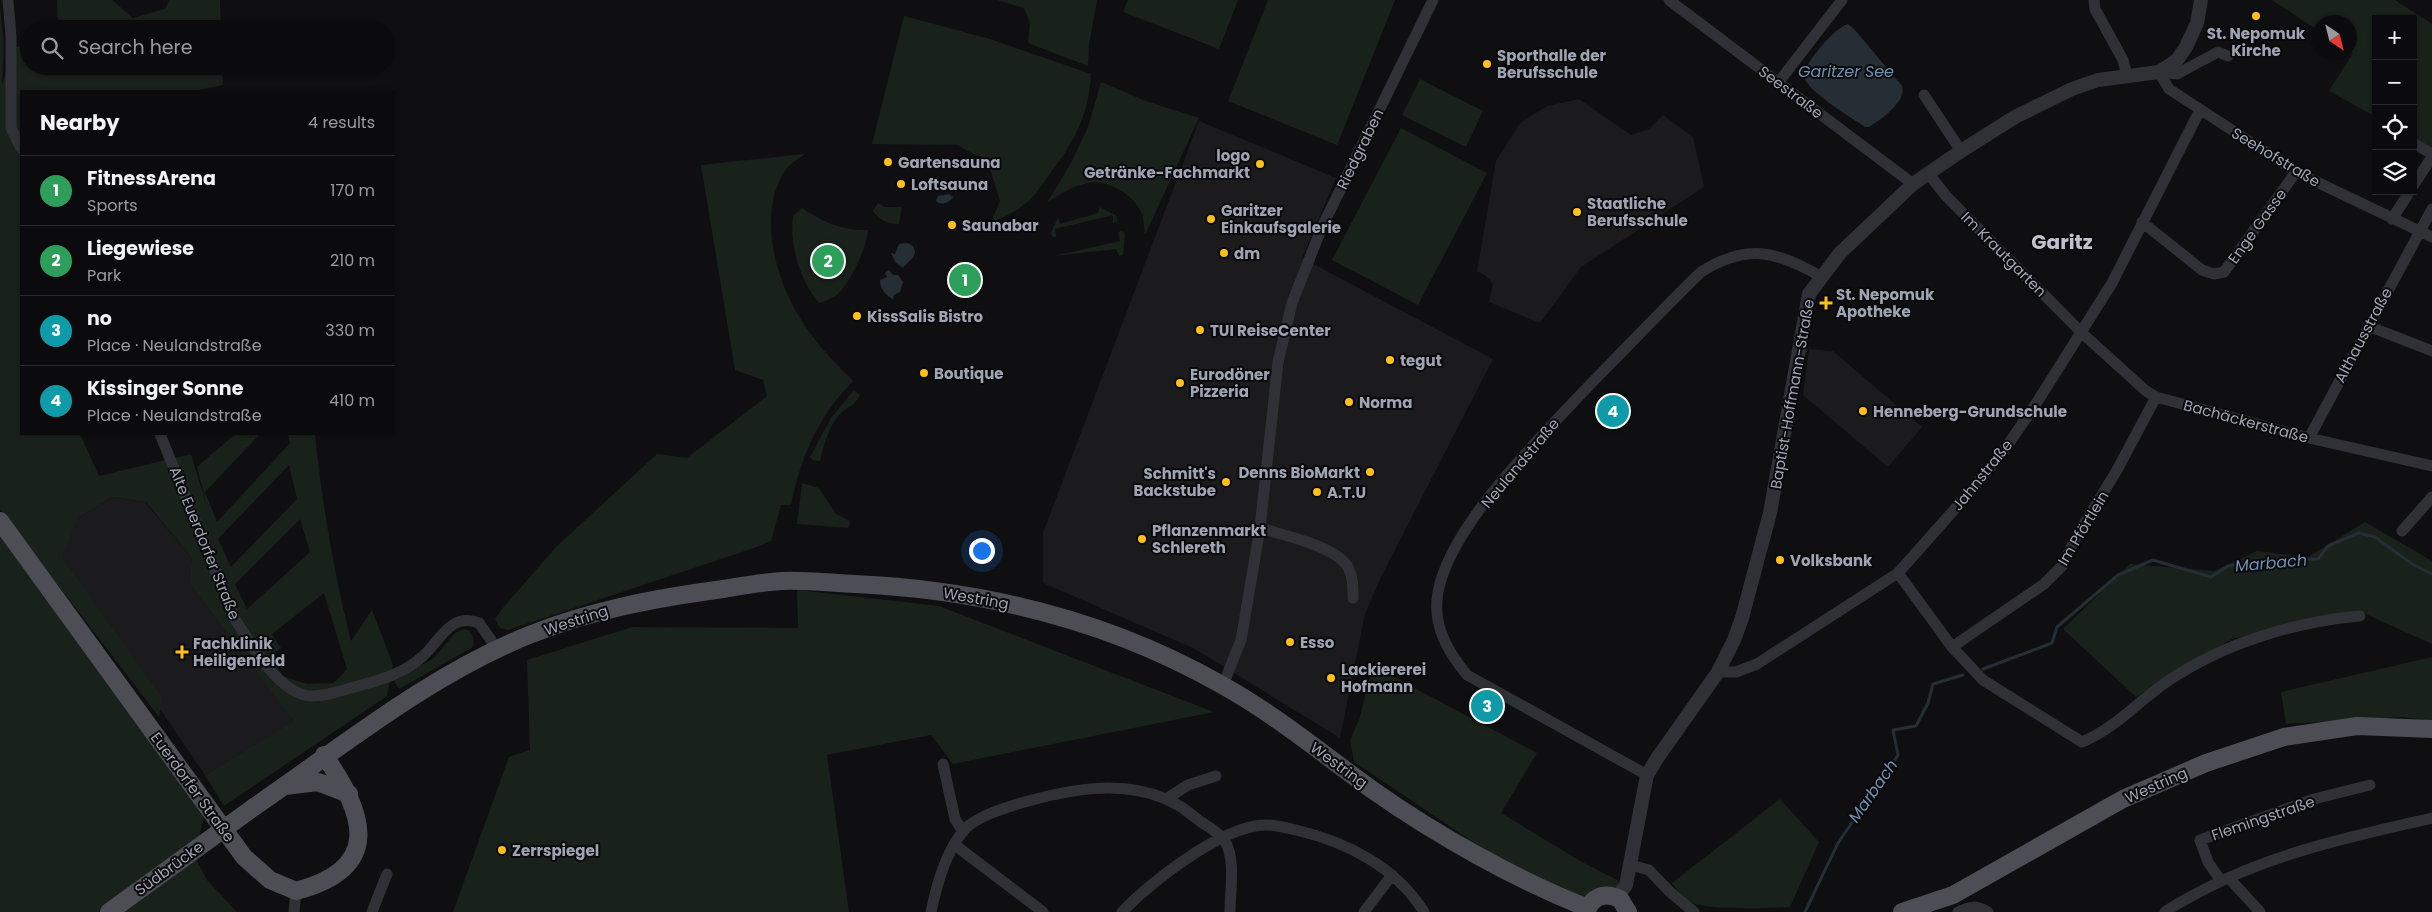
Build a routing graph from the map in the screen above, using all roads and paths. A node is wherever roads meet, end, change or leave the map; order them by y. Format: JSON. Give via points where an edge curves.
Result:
{"nodes":[{"id":1,"x":8,"y":0,"type":"edge"},
{"id":2,"x":1433,"y":0,"type":"edge"},
{"id":3,"x":1669,"y":0,"type":"edge"},
{"id":4,"x":1842,"y":0,"type":"edge"},
{"id":5,"x":2094,"y":0,"type":"edge"},
{"id":6,"x":2201,"y":0,"type":"edge"},
{"id":7,"x":2228,"y":56,"type":"dead end"},
{"id":8,"x":2159,"y":72,"type":"junction"},
{"id":9,"x":2127,"y":75,"type":"junction"},
{"id":10,"x":1778,"y":83,"type":"junction"},
{"id":11,"x":1924,"y":95,"type":"dead end"},
{"id":12,"x":2200,"y":110,"type":"junction"},
{"id":13,"x":20,"y":146,"type":"edge"},
{"id":14,"x":2417,"y":146,"type":"edge"},
{"id":15,"x":1962,"y":151,"type":"junction"},
{"id":16,"x":2432,"y":155,"type":"edge"},
{"id":17,"x":1928,"y":172,"type":"junction"},
{"id":18,"x":2296,"y":172,"type":"junction"},
{"id":19,"x":2417,"y":179,"type":"edge"},
{"id":20,"x":1913,"y":184,"type":"junction"},
{"id":21,"x":2407,"y":195,"type":"edge"},
{"id":22,"x":2432,"y":209,"type":"edge"},
{"id":23,"x":2392,"y":219,"type":"junction"},
{"id":24,"x":2142,"y":222,"type":"junction"},
{"id":25,"x":2418,"y":231,"type":"junction"},
{"id":26,"x":2432,"y":237,"type":"edge"},
{"id":27,"x":1820,"y":276,"type":"junction"},
{"id":28,"x":2368,"y":326,"type":"junction"},
{"id":29,"x":2082,"y":333,"type":"junction"},
{"id":30,"x":2432,"y":351,"type":"edge"},
{"id":31,"x":2156,"y":397,"type":"junction"},
{"id":32,"x":160,"y":435,"type":"edge"},
{"id":33,"x":2309,"y":438,"type":"junction"},
{"id":34,"x":2432,"y":466,"type":"edge"},
{"id":35,"x":2432,"y":498,"type":"edge"},
{"id":36,"x":0,"y":521,"type":"edge"},
{"id":37,"x":1260,"y":528,"type":"junction"},
{"id":38,"x":2402,"y":531,"type":"dead end"},
{"id":39,"x":1898,"y":573,"type":"junction"},
{"id":40,"x":1353,"y":598,"type":"dead end"},
{"id":41,"x":2360,"y":616,"type":"dead end"},
{"id":42,"x":1952,"y":647,"type":"junction"},
{"id":43,"x":496,"y":651,"type":"junction"},
{"id":44,"x":1718,"y":672,"type":"junction"},
{"id":45,"x":1224,"y":686,"type":"junction"},
{"id":46,"x":2432,"y":729,"type":"edge"},
{"id":47,"x":324,"y":755,"type":"junction"},
{"id":48,"x":943,"y":764,"type":"dead end"},
{"id":49,"x":1647,"y":775,"type":"junction"},
{"id":50,"x":1216,"y":776,"type":"dead end"},
{"id":51,"x":2370,"y":785,"type":"dead end"},
{"id":52,"x":282,"y":787,"type":"junction"},
{"id":53,"x":349,"y":794,"type":"junction"},
{"id":54,"x":1166,"y":799,"type":"junction"},
{"id":55,"x":2432,"y":818,"type":"edge"},
{"id":56,"x":963,"y":832,"type":"junction"},
{"id":57,"x":1223,"y":838,"type":"junction"},
{"id":58,"x":955,"y":845,"type":"junction"},
{"id":59,"x":1631,"y":866,"type":"junction"},
{"id":60,"x":387,"y":874,"type":"dead end"},
{"id":61,"x":1392,"y":875,"type":"junction"},
{"id":62,"x":2225,"y":879,"type":"junction"},
{"id":63,"x":296,"y":890,"type":"junction"},
{"id":64,"x":1617,"y":897,"type":"junction"},
{"id":65,"x":1587,"y":910,"type":"edge"},
{"id":66,"x":109,"y":912,"type":"edge"},
{"id":67,"x":294,"y":912,"type":"edge"},
{"id":68,"x":372,"y":912,"type":"edge"},
{"id":69,"x":932,"y":912,"type":"edge"},
{"id":70,"x":1043,"y":912,"type":"edge"},
{"id":71,"x":1122,"y":912,"type":"edge"},
{"id":72,"x":1230,"y":912,"type":"edge"},
{"id":73,"x":1364,"y":912,"type":"edge"},
{"id":74,"x":1424,"y":912,"type":"edge"},
{"id":75,"x":1628,"y":912,"type":"edge"},
{"id":76,"x":1694,"y":912,"type":"edge"},
{"id":77,"x":1902,"y":912,"type":"edge"},
{"id":78,"x":1958,"y":912,"type":"edge"},
{"id":79,"x":1988,"y":912,"type":"edge"},
{"id":80,"x":2165,"y":912,"type":"edge"},
{"id":81,"x":2260,"y":912,"type":"edge"}],
"edges":[{"from":1,"to":13,"type":"street","via":[[11,128]]},
{"from":2,"to":37,"type":"street","name":"Riedgraben","via":[[1322,227],[1297,288],[1278,362]]},
{"from":3,"to":10,"type":"street","name":"Seestraße"},
{"from":4,"to":10,"type":"street"},
{"from":5,"to":9,"type":"street"},
{"from":6,"to":8,"type":"street","via":[[2197,23],[2186,48],[2177,60]]},
{"from":7,"to":8,"type":"street","via":[[2218,52],[2177,74]]},
{"from":8,"to":9,"type":"street","name":"Baptist-Hoffmann-Straße"},
{"from":8,"to":12,"type":"street","name":"Seehofstraße","via":[[2169,89]]},
{"from":9,"to":15,"type":"street","name":"Baptist-Hoffmann-Straße","via":[[2098,80],[2050,99]]},
{"from":10,"to":20,"type":"street","name":"Seestraße"},
{"from":11,"to":15,"type":"street"},
{"from":12,"to":18,"type":"street","name":"Seehofstraße"},
{"from":12,"to":24,"type":"street","name":"Jahnstraße"},
{"from":14,"to":16,"type":"street"},
{"from":15,"to":17,"type":"street","name":"Baptist-Hoffmann-Straße"},
{"from":16,"to":19,"type":"street"},
{"from":17,"to":20,"type":"street","name":"Baptist-Hoffmann-Straße"},
{"from":17,"to":29,"type":"street","name":"Im Krautgarten","via":[[1946,196]]},
{"from":18,"to":23,"type":"street","name":"Seehofstraße"},
{"from":18,"to":24,"type":"street","name":"Enge Gasse","via":[[2224,272],[2214,274],[2202,270]]},
{"from":20,"to":27,"type":"street","name":"Baptist-Hoffmann-Straße"},
{"from":21,"to":23,"type":"street"},
{"from":22,"to":25,"type":"street","name":"Althausstraße"},
{"from":23,"to":25,"type":"street","name":"Seehofstraße"},
{"from":24,"to":29,"type":"street","name":"Jahnstraße"},
{"from":25,"to":26,"type":"street","name":"Seehofstraße"},
{"from":25,"to":28,"type":"street","name":"Althausstraße"},
{"from":27,"to":44,"type":"street","name":"Baptist-Hoffmann-Straße","via":[[1809,294],[1770,513],[1742,618]]},
{"from":27,"to":49,"type":"street","name":"Neulandstraße","via":[[1800,264],[1773,255],[1744,253],[1719,261],[1701,272],[1542,436],[1493,492],[1447,562],[1438,592],[1437,616],[1452,657],[1467,675]]},
{"from":28,"to":30,"type":"street"},
{"from":28,"to":33,"type":"street","name":"Althausstraße"},
{"from":29,"to":31,"type":"street","name":"Bachäckerstraße"},
{"from":29,"to":39,"type":"street","name":"Jahnstraße","via":[[2005,449]]},
{"from":31,"to":33,"type":"street","name":"Bachäckerstraße"},
{"from":31,"to":42,"type":"street","name":"Im Pförtlein","via":[[2063,565],[2044,584]]},
{"from":32,"to":43,"type":"street","name":"Alte Euerdorfer Straße","via":[[235,619],[284,684],[310,696],[386,678],[422,657],[450,626],[465,619],[479,623]]},
{"from":33,"to":34,"type":"street","name":"Bachäckerstraße"},
{"from":35,"to":38,"type":"street"},
{"from":36,"to":63,"type":"main road","name":"Euerdorfer Straße","via":[[244,856],[270,880]]},
{"from":37,"to":40,"type":"street","via":[[1336,555],[1347,566],[1353,580]]},
{"from":37,"to":45,"type":"street","name":"Riedgraben","via":[[1239,647]]},
{"from":39,"to":42,"type":"street"},
{"from":39,"to":44,"type":"street","name":"Jahnstraße","via":[[1756,664],[1736,672]]},
{"from":41,"to":42,"type":"street","via":[[2327,619],[2237,644],[2170,680],[2134,706],[2118,723],[2082,742],[1983,680]]},
{"from":43,"to":45,"type":"main road","name":"Westring","via":[[574,620],[666,597],[782,581],[892,586],[957,593],[1056,615],[1158,652]]},
{"from":43,"to":47,"type":"main road","name":"Westring","via":[[438,681]]},
{"from":44,"to":49,"type":"street","name":"Baptist-Hoffmann-Straße"},
{"from":45,"to":65,"type":"main road","name":"Westring","via":[[1378,794],[1452,839]]},
{"from":46,"to":77,"type":"main road","name":"Westring","via":[[2358,726],[2330,730],[2284,737],[2206,763],[2123,799],[1953,895]]},
{"from":47,"to":52,"type":"main road","name":"Westring"},
{"from":47,"to":53,"type":"main road"},
{"from":48,"to":56,"type":"street","via":[[955,819]]},
{"from":49,"to":59,"type":"street"},
{"from":50,"to":54,"type":"street","via":[[1188,785]]},
{"from":51,"to":62,"type":"street","name":"Flemingstraße","via":[[2314,800],[2200,840],[2208,862]]},
{"from":52,"to":53,"type":"main road","via":[[318,782]]},
{"from":52,"to":66,"type":"main road","name":"Südbrücke","bridge":true},
{"from":53,"to":63,"type":"main road","via":[[359,822],[358,842],[353,855],[331,878]]},
{"from":54,"to":56,"type":"street","via":[[1122,789],[1074,790],[1011,806],[981,818]]},
{"from":54,"to":57,"type":"street"},
{"from":55,"to":62,"type":"street","via":[[2335,841]]},
{"from":56,"to":58,"type":"street"},
{"from":57,"to":61,"type":"street","via":[[1254,826],[1272,825],[1318,836],[1358,852]]},
{"from":57,"to":71,"type":"street","via":[[1163,875]]},
{"from":57,"to":72,"type":"street","via":[[1231,865]]},
{"from":58,"to":69,"type":"street","via":[[941,873]]},
{"from":58,"to":70,"type":"street"},
{"from":59,"to":64,"type":"street","via":[[1626,885]]},
{"from":59,"to":76,"type":"street","via":[[1649,870]]},
{"from":60,"to":68,"type":"street"},
{"from":61,"to":73,"type":"street"},
{"from":61,"to":74,"type":"street","via":[[1406,887]]},
{"from":62,"to":80,"type":"street"},
{"from":62,"to":81,"type":"street"},
{"from":63,"to":67,"type":"street"},
{"from":64,"to":65,"type":"main road","via":[[1600,896]]},
{"from":64,"to":75,"type":"main road","via":[[1625,903]]},
{"from":78,"to":79,"type":"street","via":[[1970,906]]}]}
